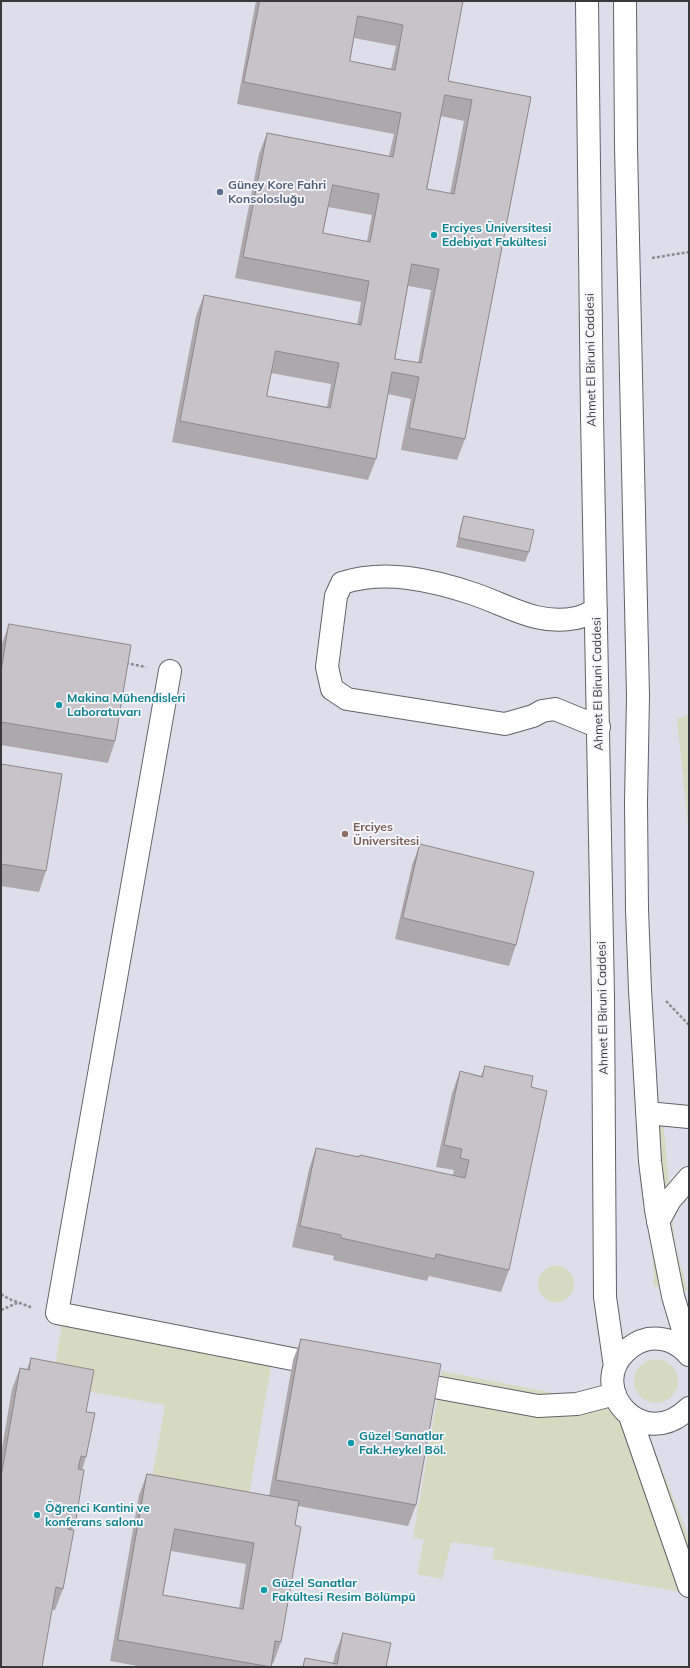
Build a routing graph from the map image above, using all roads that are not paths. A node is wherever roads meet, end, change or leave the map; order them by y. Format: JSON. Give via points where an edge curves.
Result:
{"nodes":[{"id":1,"x":587,"y":1,"type":"edge"},
{"id":2,"x":625,"y":1,"type":"edge"},
{"id":3,"x":596,"y":610,"type":"junction"},
{"id":4,"x":170,"y":671,"type":"road end"},
{"id":5,"x":599,"y":727,"type":"junction"},
{"id":6,"x":647,"y":1113,"type":"junction"},
{"id":7,"x":689,"y":1117,"type":"edge"},
{"id":8,"x":689,"y":1178,"type":"edge"},
{"id":9,"x":658,"y":1222,"type":"junction"},
{"id":10,"x":689,"y":1350,"type":"edge"},
{"id":11,"x":689,"y":1354,"type":"edge"},
{"id":12,"x":615,"y":1367,"type":"junction"},
{"id":13,"x":345,"y":1370,"type":"edge"},
{"id":14,"x":384,"y":1377,"type":"edge"},
{"id":15,"x":615,"y":1394,"type":"junction"},
{"id":16,"x":689,"y":1408,"type":"edge"},
{"id":17,"x":630,"y":1416,"type":"junction"},
{"id":18,"x":689,"y":1586,"type":"edge"}],
"edges":[{"from":1,"to":3,"type":"street","name":"Ahmet El Biruni Caddesi"},
{"from":2,"to":6,"type":"street","via":[[638,696],[637,909]]},
{"from":3,"to":5,"type":"street","name":"Ahmet El Biruni Caddesi"},
{"from":3,"to":5,"type":"street","via":[[577,618],[552,620],[527,616],[474,594],[435,582],[380,576],[357,578],[342,583],[336,596],[327,667],[332,689],[347,699],[505,724],[555,709]]},
{"from":4,"to":13,"type":"street","via":[[57,1313]]},
{"from":5,"to":12,"type":"street","name":"Ahmet El Biruni Caddesi","via":[[605,1297]]},
{"from":6,"to":7,"type":"street"},
{"from":6,"to":9,"type":"street"},
{"from":8,"to":9,"type":"street","via":[[670,1200]]},
{"from":9,"to":10,"type":"street","via":[[673,1296]]},
{"from":11,"to":12,"type":"street","via":[[670,1340],[644,1340],[631,1346],[621,1355]]},
{"from":12,"to":15,"type":"street","name":"Ahmet El Biruni Caddesi"},
{"from":14,"to":15,"type":"street","via":[[538,1406],[577,1404]]},
{"from":15,"to":17,"type":"street","via":[[620,1406]]},
{"from":16,"to":17,"type":"street","via":[[680,1417],[668,1423],[654,1425]]},
{"from":17,"to":18,"type":"street"}]}
